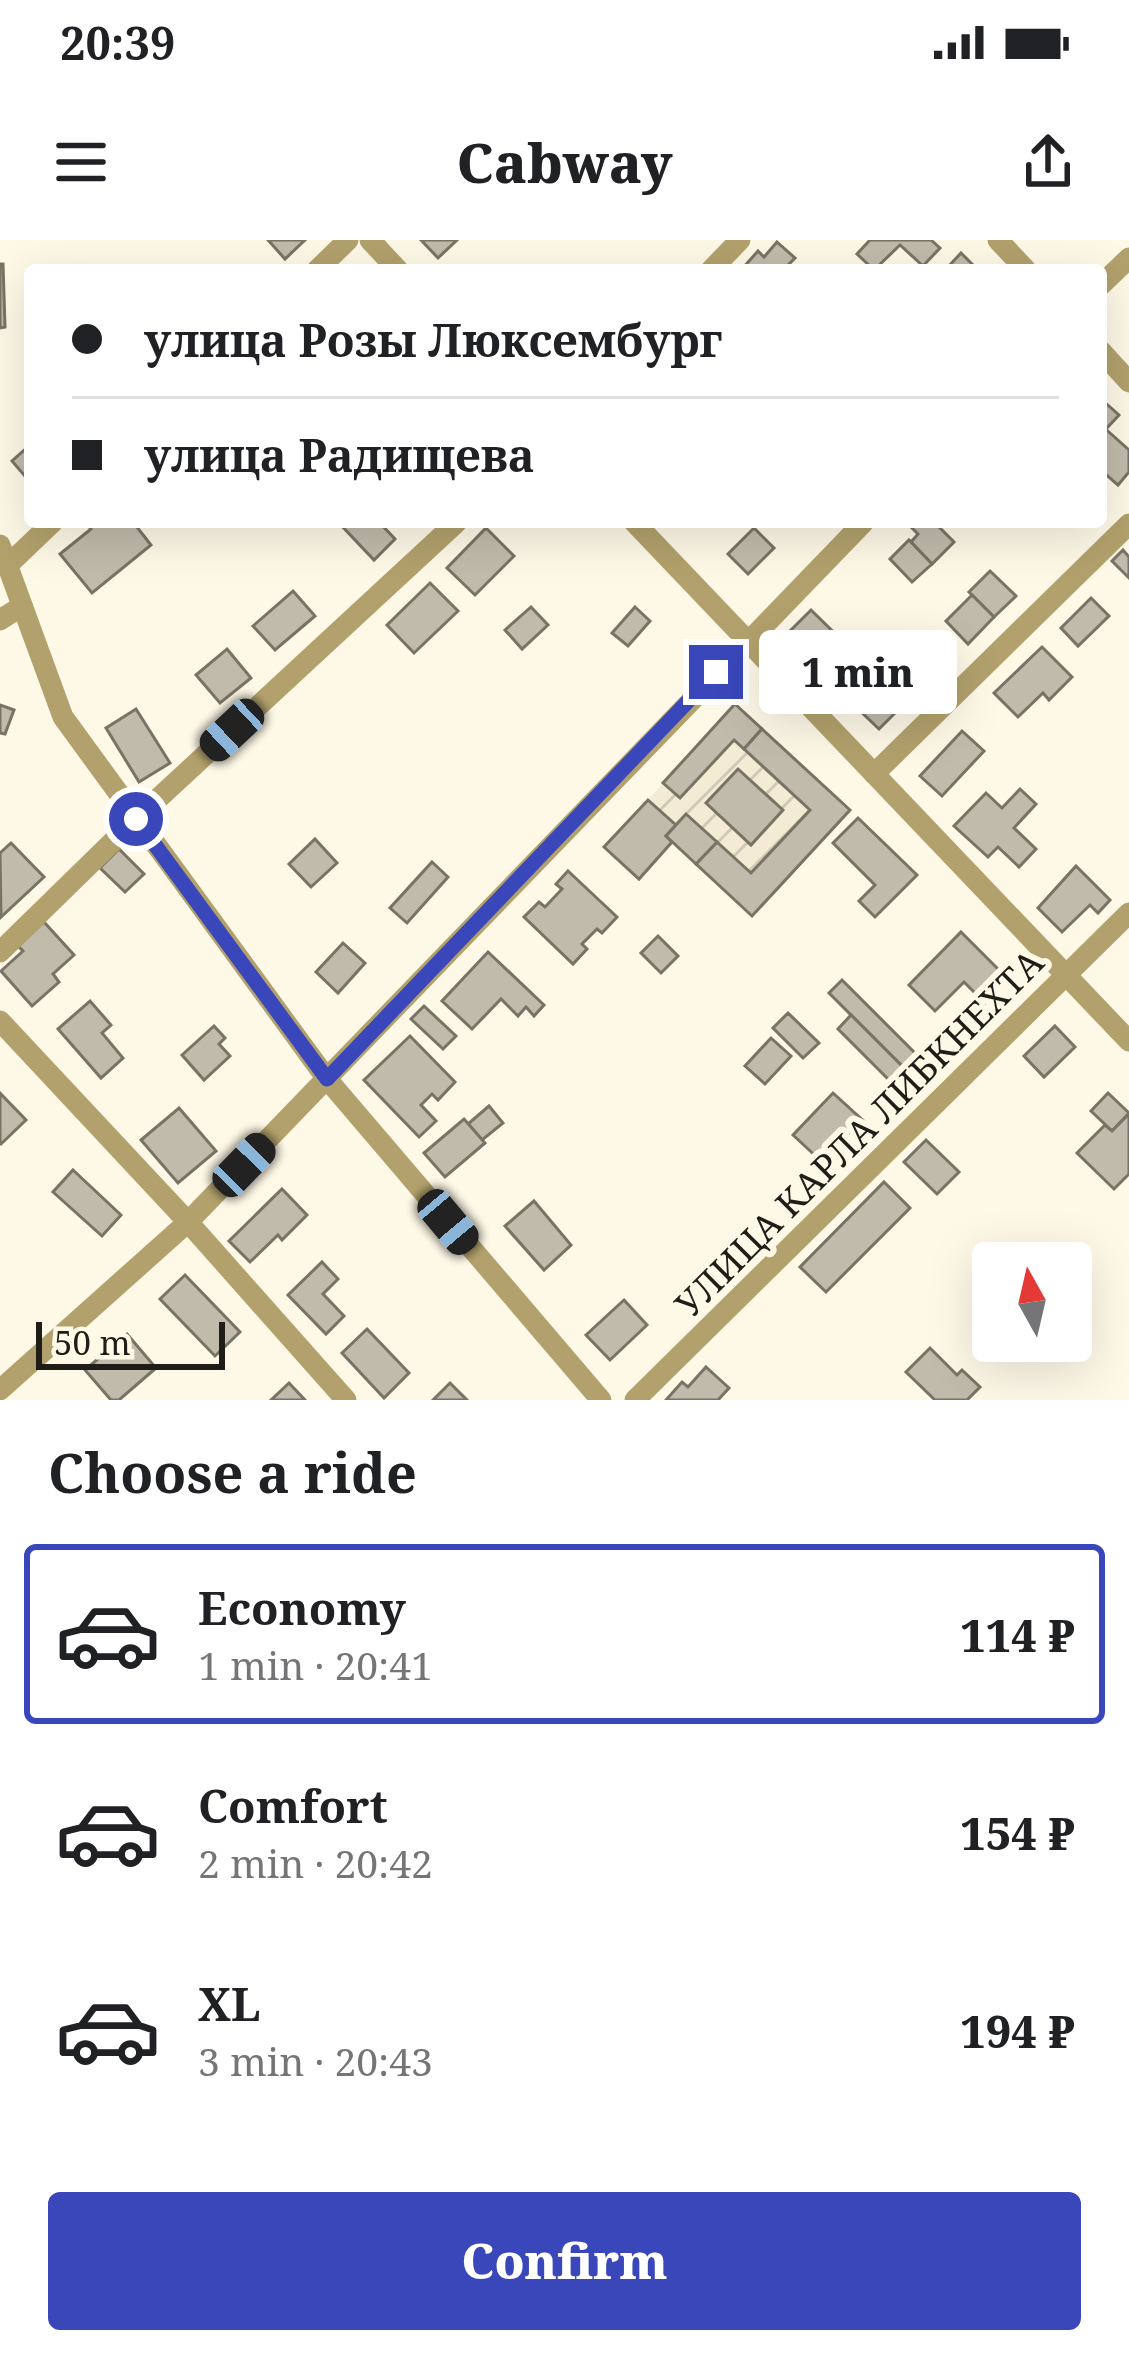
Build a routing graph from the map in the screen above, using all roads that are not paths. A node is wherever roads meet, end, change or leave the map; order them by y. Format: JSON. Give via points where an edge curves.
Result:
{"nodes":[{"id":1,"x":348,"y":240,"type":"edge"},
{"id":2,"x":370,"y":240,"type":"edge"},
{"id":3,"x":740,"y":240,"type":"edge"},
{"id":4,"x":998,"y":240,"type":"edge"},
{"id":5,"x":1129,"y":258,"type":"edge"},
{"id":6,"x":323,"y":264,"type":"edge"},
{"id":7,"x":392,"y":264,"type":"edge"},
{"id":8,"x":717,"y":264,"type":"edge"},
{"id":9,"x":1020,"y":264,"type":"edge"},
{"id":10,"x":1107,"y":279,"type":"edge"},
{"id":11,"x":1107,"y":358,"type":"edge"},
{"id":12,"x":1129,"y":382,"type":"edge"},
{"id":13,"x":1129,"y":524,"type":"edge"},
{"id":14,"x":44,"y":528,"type":"edge"},
{"id":15,"x":451,"y":528,"type":"edge"},
{"id":16,"x":640,"y":528,"type":"edge"},
{"id":17,"x":858,"y":528,"type":"edge"},
{"id":18,"x":3,"y":555,"type":"edge"},
{"id":19,"x":22,"y":606,"type":"junction"},
{"id":20,"x":0,"y":620,"type":"edge"},
{"id":21,"x":746,"y":640,"type":"junction"},
{"id":22,"x":874,"y":774,"type":"junction"},
{"id":23,"x":136,"y":819,"type":"junction"},
{"id":24,"x":1129,"y":913,"type":"edge"},
{"id":25,"x":0,"y":952,"type":"edge"},
{"id":26,"x":1068,"y":974,"type":"junction"},
{"id":27,"x":0,"y":1021,"type":"edge"},
{"id":28,"x":1129,"y":1041,"type":"edge"},
{"id":29,"x":327,"y":1079,"type":"junction"},
{"id":30,"x":188,"y":1222,"type":"junction"},
{"id":31,"x":0,"y":1390,"type":"edge"},
{"id":32,"x":346,"y":1400,"type":"edge"},
{"id":33,"x":601,"y":1400,"type":"edge"},
{"id":34,"x":635,"y":1400,"type":"edge"}],
"edges":[{"from":1,"to":6,"type":"street"},
{"from":2,"to":7,"type":"street"},
{"from":3,"to":8,"type":"street"},
{"from":4,"to":9,"type":"street"},
{"from":5,"to":10,"type":"street"},
{"from":11,"to":12,"type":"street"},
{"from":13,"to":22,"type":"street"},
{"from":14,"to":18,"type":"street"},
{"from":15,"to":23,"type":"street"},
{"from":16,"to":21,"type":"street"},
{"from":17,"to":21,"type":"street"},
{"from":18,"to":19,"type":"street"},
{"from":19,"to":20,"type":"street"},
{"from":19,"to":23,"type":"street","via":[[63,717]]},
{"from":21,"to":22,"type":"street"},
{"from":21,"to":29,"type":"street"},
{"from":22,"to":26,"type":"street"},
{"from":23,"to":25,"type":"street"},
{"from":23,"to":29,"type":"street"},
{"from":24,"to":26,"type":"street","name":"УЛИЦА КАРЛА ЛИБКНЕХТА"},
{"from":26,"to":28,"type":"street"},
{"from":26,"to":34,"type":"street","name":"УЛИЦА КАРЛА ЛИБКНЕХТА"},
{"from":27,"to":30,"type":"street"},
{"from":29,"to":30,"type":"street"},
{"from":29,"to":33,"type":"street"},
{"from":30,"to":31,"type":"street"},
{"from":30,"to":32,"type":"street"}]}
